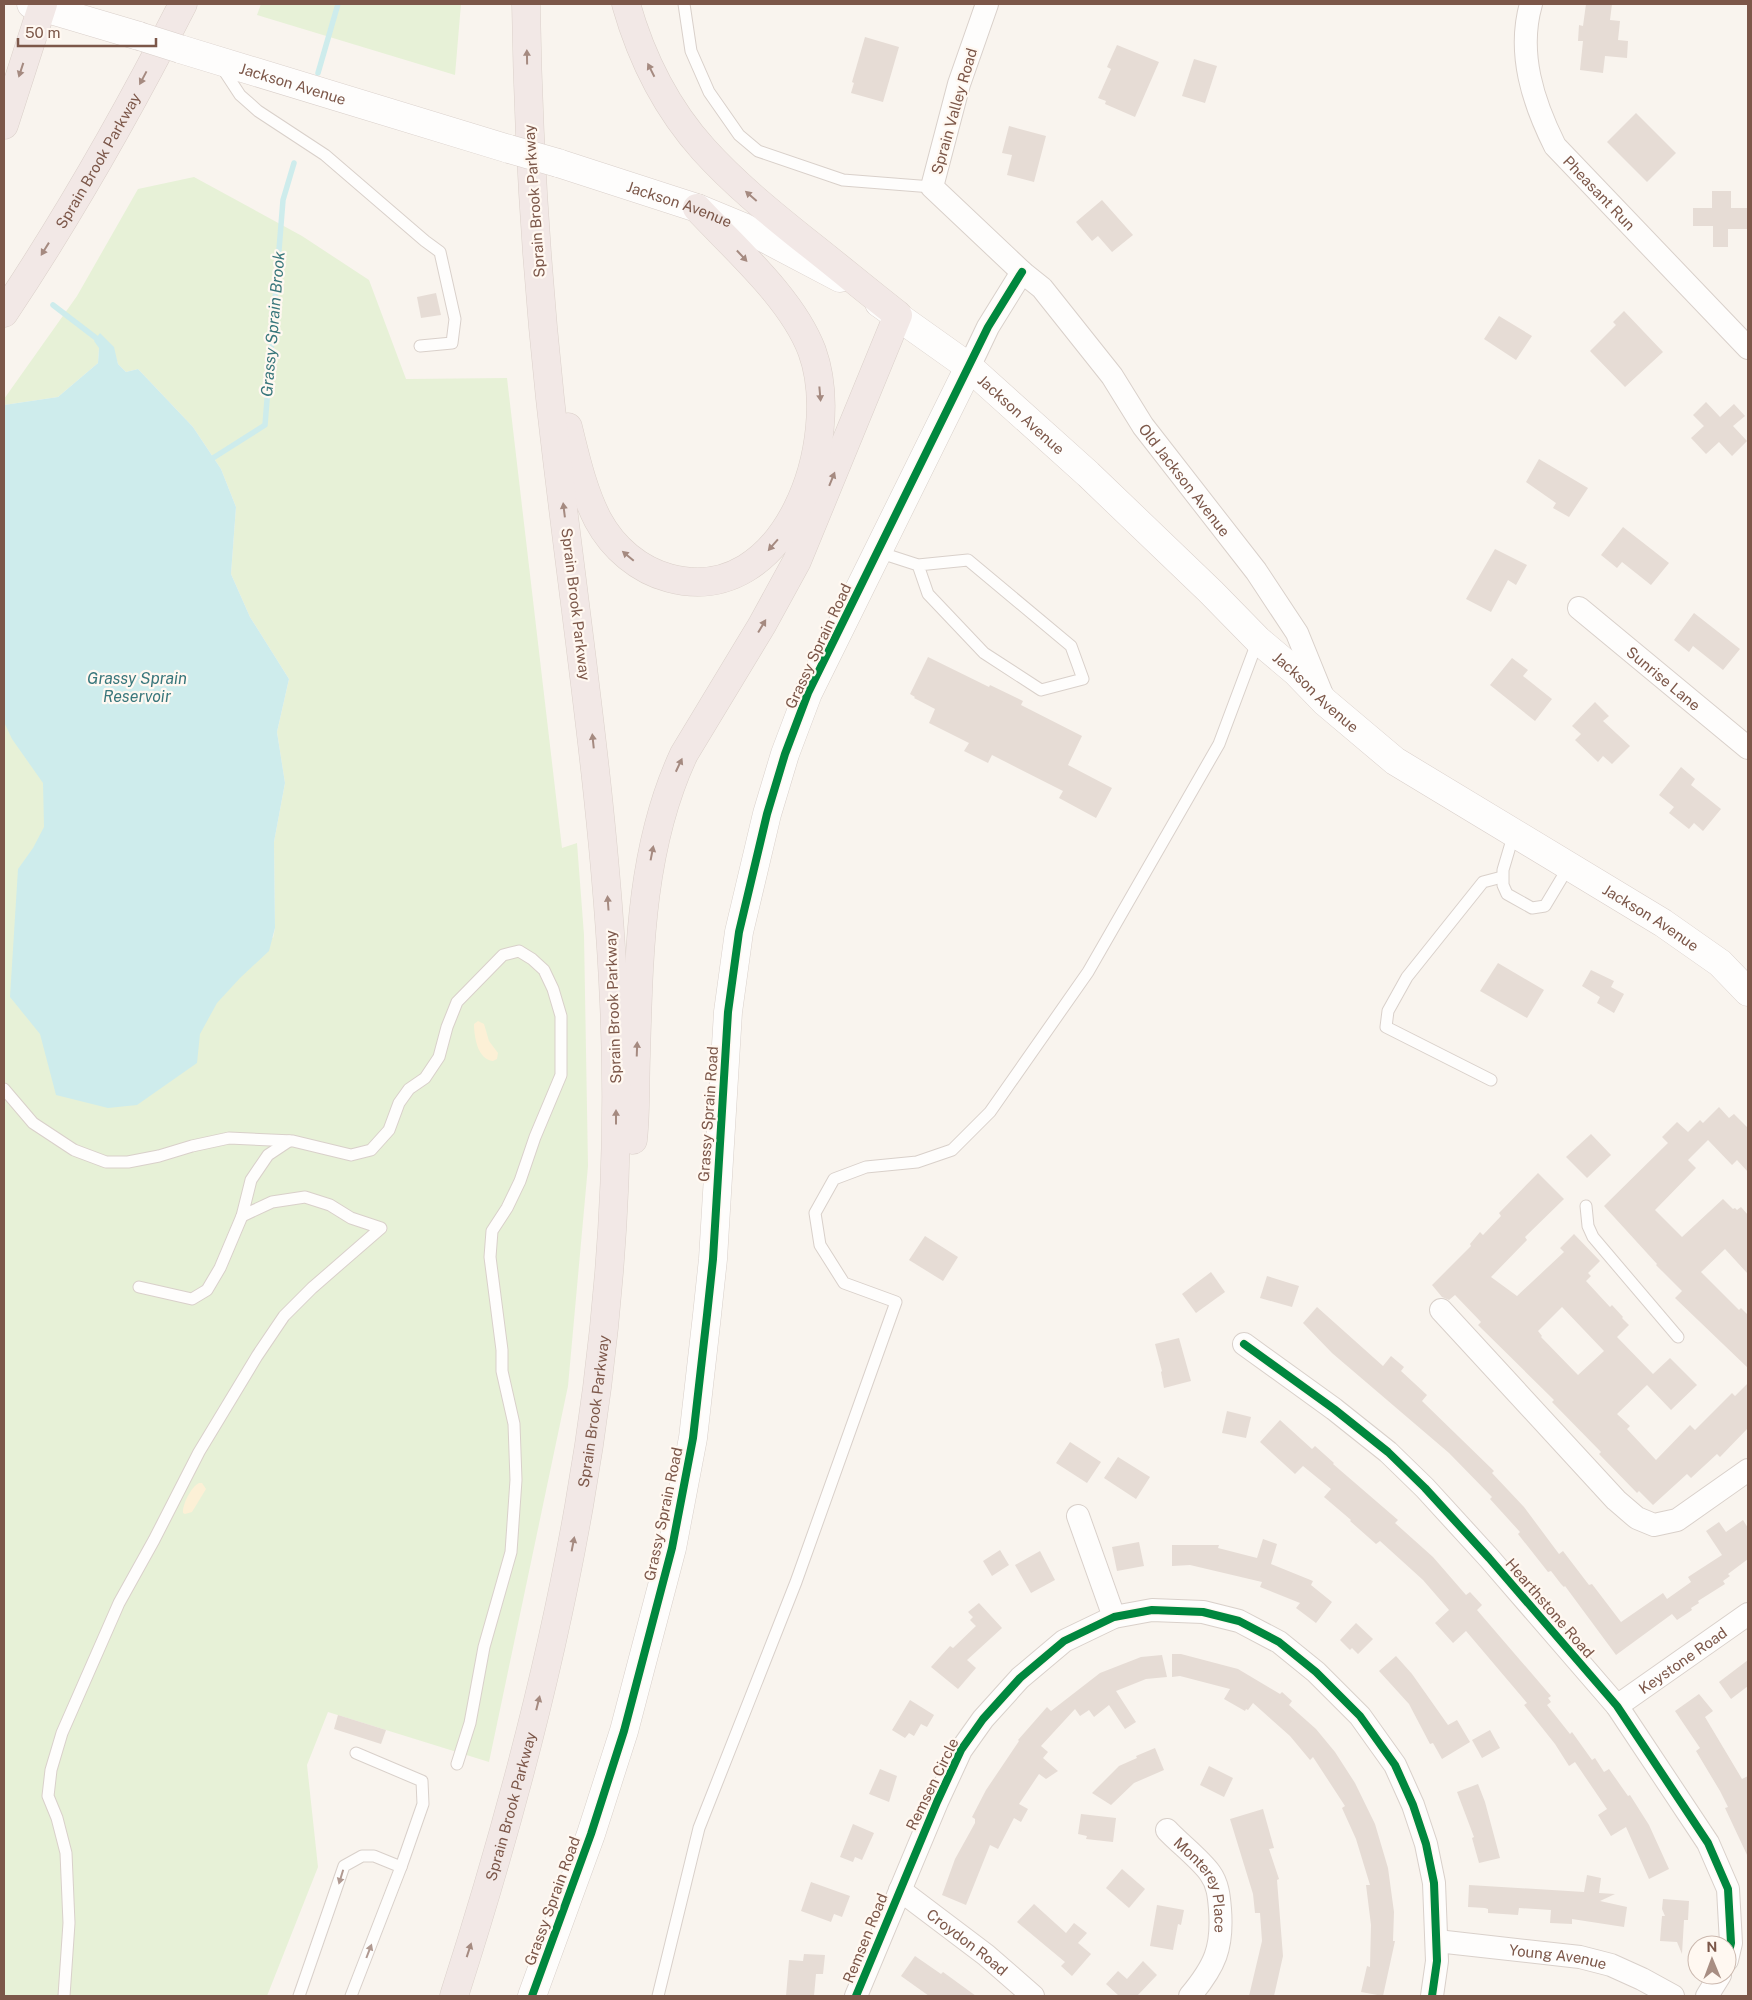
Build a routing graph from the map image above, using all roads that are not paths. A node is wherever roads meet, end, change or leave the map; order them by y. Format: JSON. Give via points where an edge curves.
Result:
{"nodes":[{"id":1,"x":183,"y":4,"type":"edge"},
{"id":2,"x":526,"y":4,"type":"edge"},
{"id":3,"x":626,"y":4,"type":"edge"},
{"id":4,"x":684,"y":4,"type":"edge"},
{"id":5,"x":987,"y":4,"type":"edge"},
{"id":6,"x":1531,"y":4,"type":"edge"},
{"id":7,"x":38,"y":5,"type":"edge"},
{"id":8,"x":217,"y":60,"type":"junction"},
{"id":9,"x":4,"y":125,"type":"edge"},
{"id":10,"x":932,"y":187,"type":"junction"},
{"id":11,"x":697,"y":208,"type":"junction"},
{"id":12,"x":1022,"y":272,"type":"junction"},
{"id":13,"x":4,"y":313,"type":"edge"},
{"id":14,"x":898,"y":315,"type":"junction"},
{"id":15,"x":544,"y":332,"type":"junction"},
{"id":16,"x":420,"y":346,"type":"dead end"},
{"id":17,"x":1748,"y":348,"type":"edge"},
{"id":18,"x":969,"y":367,"type":"junction"},
{"id":19,"x":878,"y":552,"type":"junction"},
{"id":20,"x":918,"y":565,"type":"junction"},
{"id":21,"x":1579,"y":608,"type":"dead end"},
{"id":22,"x":1258,"y":640,"type":"junction"},
{"id":23,"x":1325,"y":702,"type":"junction"},
{"id":24,"x":1748,"y":748,"type":"edge"},
{"id":25,"x":1514,"y":832,"type":"junction"},
{"id":26,"x":1569,"y":866,"type":"junction"},
{"id":27,"x":1502,"y":877,"type":"junction"},
{"id":28,"x":1748,"y":992,"type":"edge"},
{"id":29,"x":1491,"y":1080,"type":"dead end"},
{"id":30,"x":4,"y":1089,"type":"edge"},
{"id":31,"x":289,"y":1141,"type":"junction"},
{"id":32,"x":1586,"y":1206,"type":"dead end"},
{"id":33,"x":242,"y":1216,"type":"junction"},
{"id":34,"x":139,"y":1287,"type":"dead end"},
{"id":35,"x":1441,"y":1310,"type":"dead end"},
{"id":36,"x":1678,"y":1337,"type":"dead end"},
{"id":37,"x":604,"y":1341,"type":"junction"},
{"id":38,"x":1244,"y":1344,"type":"dead end"},
{"id":39,"x":1748,"y":1470,"type":"edge"},
{"id":40,"x":1078,"y":1516,"type":"dead end"},
{"id":41,"x":1748,"y":1614,"type":"edge"},
{"id":42,"x":1114,"y":1617,"type":"junction"},
{"id":43,"x":1617,"y":1706,"type":"junction"},
{"id":44,"x":356,"y":1753,"type":"dead end"},
{"id":45,"x":456,"y":1764,"type":"dead end"},
{"id":46,"x":1166,"y":1830,"type":"dead end"},
{"id":47,"x":401,"y":1867,"type":"junction"},
{"id":48,"x":900,"y":1890,"type":"junction"},
{"id":49,"x":1731,"y":1935,"type":"edge"},
{"id":50,"x":1437,"y":1941,"type":"junction"},
{"id":51,"x":1714,"y":1985,"type":"edge"},
{"id":52,"x":64,"y":1996,"type":"edge"},
{"id":53,"x":299,"y":1996,"type":"edge"},
{"id":54,"x":351,"y":1996,"type":"edge"},
{"id":55,"x":454,"y":1996,"type":"edge"},
{"id":56,"x":532,"y":1996,"type":"edge"},
{"id":57,"x":658,"y":1996,"type":"edge"},
{"id":58,"x":856,"y":1996,"type":"edge"},
{"id":59,"x":1033,"y":1996,"type":"edge"},
{"id":60,"x":1190,"y":1996,"type":"edge"},
{"id":61,"x":1432,"y":1996,"type":"edge"},
{"id":62,"x":1673,"y":1996,"type":"edge"},
{"id":63,"x":1707,"y":1996,"type":"edge"}],
"edges":[{"from":1,"to":13,"type":"highway","name":"Sprain Brook Parkway","one_way":true,"via":[[99,158]]},
{"from":15,"to":2,"type":"highway","name":"Sprain Brook Parkway","one_way":true,"via":[[533,197]]},
{"from":14,"to":3,"type":"highway","one_way":true,"via":[[759,203],[703,150],[658,84]]},
{"from":4,"to":10,"type":"lane","via":[[690,51],[709,92],[739,135],[758,151],[843,180]]},
{"from":5,"to":10,"type":"street","name":"Sprain Valley Road","via":[[958,84]]},
{"from":6,"to":17,"type":"street","name":"Pheasant Run","via":[[1526,47],[1530,87],[1555,146]]},
{"from":7,"to":8,"type":"main road","name":"Jackson Avenue","bridge":true},
{"from":7,"to":9,"type":"highway","one_way":true},
{"from":8,"to":11,"type":"main road","name":"Jackson Avenue","bridge":true},
{"from":8,"to":16,"type":"lane","via":[[240,95],[258,111],[325,155],[440,252],[455,319],[452,343]]},
{"from":10,"to":12,"type":"street","name":"Sprain Valley Road"},
{"from":11,"to":14,"type":"main road","name":"Jackson Avenue","via":[[831,273]]},
{"from":11,"to":15,"type":"highway","one_way":true,"via":[[782,300],[806,338],[816,367],[821,420],[809,476],[786,528],[762,557],[732,575],[697,582],[660,575],[625,555],[599,521],[588,499]]},
{"from":12,"to":18,"type":"street","name":"Grassy Sprain Road","via":[[988,326]]},
{"from":12,"to":23,"type":"street","name":"Old Jackson Avenue","via":[[1042,288],[1112,376],[1143,426],[1256,571],[1297,633]]},
{"from":14,"to":18,"type":"main road","name":"Jackson Avenue"},
{"from":37,"to":14,"type":"highway","one_way":true,"via":[[630,1169],[643,922],[650,864],[662,811],[687,748],[793,569]]},
{"from":37,"to":15,"type":"highway","name":"Sprain Brook Parkway","one_way":true,"via":[[616,1139],[610,936],[598,792]]},
{"from":18,"to":19,"type":"main road","name":"Grassy Sprain Road"},
{"from":18,"to":22,"type":"main road","name":"Jackson Avenue","via":[[1088,474]]},
{"from":19,"to":20,"type":"lane"},
{"from":19,"to":56,"type":"main road","name":"Grassy Sprain Road","via":[[808,693],[785,754],[738,932],[728,1012],[707,1315],[693,1438],[672,1548],[624,1731],[591,1834]]},
{"from":20,"to":20,"type":"lane","via":[[968,560],[1071,646],[1083,679],[1042,690],[984,653],[928,594]]},
{"from":21,"to":24,"type":"street","name":"Sunrise Lane"},
{"from":22,"to":23,"type":"main road","name":"Jackson Avenue"},
{"from":22,"to":57,"type":"lane","via":[[1219,744],[1088,972],[990,1112],[952,1150],[917,1162],[866,1166],[834,1179],[815,1213],[820,1245],[844,1284],[896,1302],[796,1582],[699,1828]]},
{"from":23,"to":25,"type":"main road","name":"Jackson Avenue","via":[[1395,760]]},
{"from":25,"to":26,"type":"main road","name":"Jackson Avenue"},
{"from":25,"to":27,"type":"lane"},
{"from":26,"to":27,"type":"lane","via":[[1545,906],[1532,908],[1507,894]]},
{"from":26,"to":28,"type":"main road","name":"Jackson Avenue","via":[[1663,923],[1720,963]]},
{"from":27,"to":29,"type":"lane","via":[[1483,882],[1407,977],[1388,1011],[1386,1027]]},
{"from":30,"to":31,"type":"lane","via":[[33,1122],[74,1150],[106,1162],[159,1156],[228,1138]]},
{"from":31,"to":33,"type":"lane","via":[[268,1155],[251,1180]]},
{"from":31,"to":45,"type":"lane","via":[[351,1155],[371,1150],[389,1130],[399,1103],[425,1078],[439,1057],[457,1002],[503,955],[519,952],[544,970],[561,1016],[561,1075],[520,1181],[492,1231],[490,1257],[502,1371],[514,1424],[516,1480],[511,1552],[484,1647],[470,1723]]},
{"from":32,"to":36,"type":"lane","via":[[1593,1237]]},
{"from":33,"to":34,"type":"lane","via":[[207,1290],[192,1299]]},
{"from":33,"to":52,"type":"lane","via":[[272,1202],[305,1197],[381,1228],[284,1316],[257,1356],[199,1452],[119,1603],[62,1733],[50,1770],[48,1796],[66,1853],[69,1923]]},
{"from":35,"to":39,"type":"street","via":[[1636,1518],[1654,1525],[1676,1520]]},
{"from":55,"to":37,"type":"highway","name":"Sprain Brook Parkway","one_way":true,"via":[[494,1868],[545,1672],[583,1488]]},
{"from":38,"to":43,"type":"street","name":"Hearthstone Road","via":[[1334,1409],[1388,1452],[1426,1488]]},
{"from":40,"to":42,"type":"street"},
{"from":41,"to":43,"type":"street","name":"Keystone Road"},
{"from":42,"to":48,"type":"street","name":"Remsen Circle","via":[[1064,1641],[1020,1678],[983,1719],[961,1750]]},
{"from":42,"to":50,"type":"street","name":"Remsen Circle","via":[[1152,1610],[1203,1612],[1239,1621],[1279,1642],[1342,1697],[1360,1716],[1395,1765],[1413,1804],[1434,1883]]},
{"from":43,"to":49,"type":"street","name":"Hearthstone Road","via":[[1708,1843],[1728,1889]]},
{"from":44,"to":47,"type":"lane","via":[[422,1781],[423,1804]]},
{"from":46,"to":60,"type":"street","name":"Monterey Place","via":[[1210,1873],[1219,1893],[1220,1946]]},
{"from":47,"to":53,"type":"lane","one_way":true,"via":[[374,1856],[362,1856],[344,1866]]},
{"from":54,"to":47,"type":"lane","one_way":true},
{"from":48,"to":58,"type":"street","name":"Remsen Road"},
{"from":48,"to":59,"type":"street","name":"Croydon Road","via":[[986,1955]]},
{"from":50,"to":61,"type":"street","name":"Remsen Circle"},
{"from":50,"to":62,"type":"street","name":"Young Avenue","via":[[1580,1957],[1635,1975]]},
{"from":51,"to":63,"type":"street"}]}
